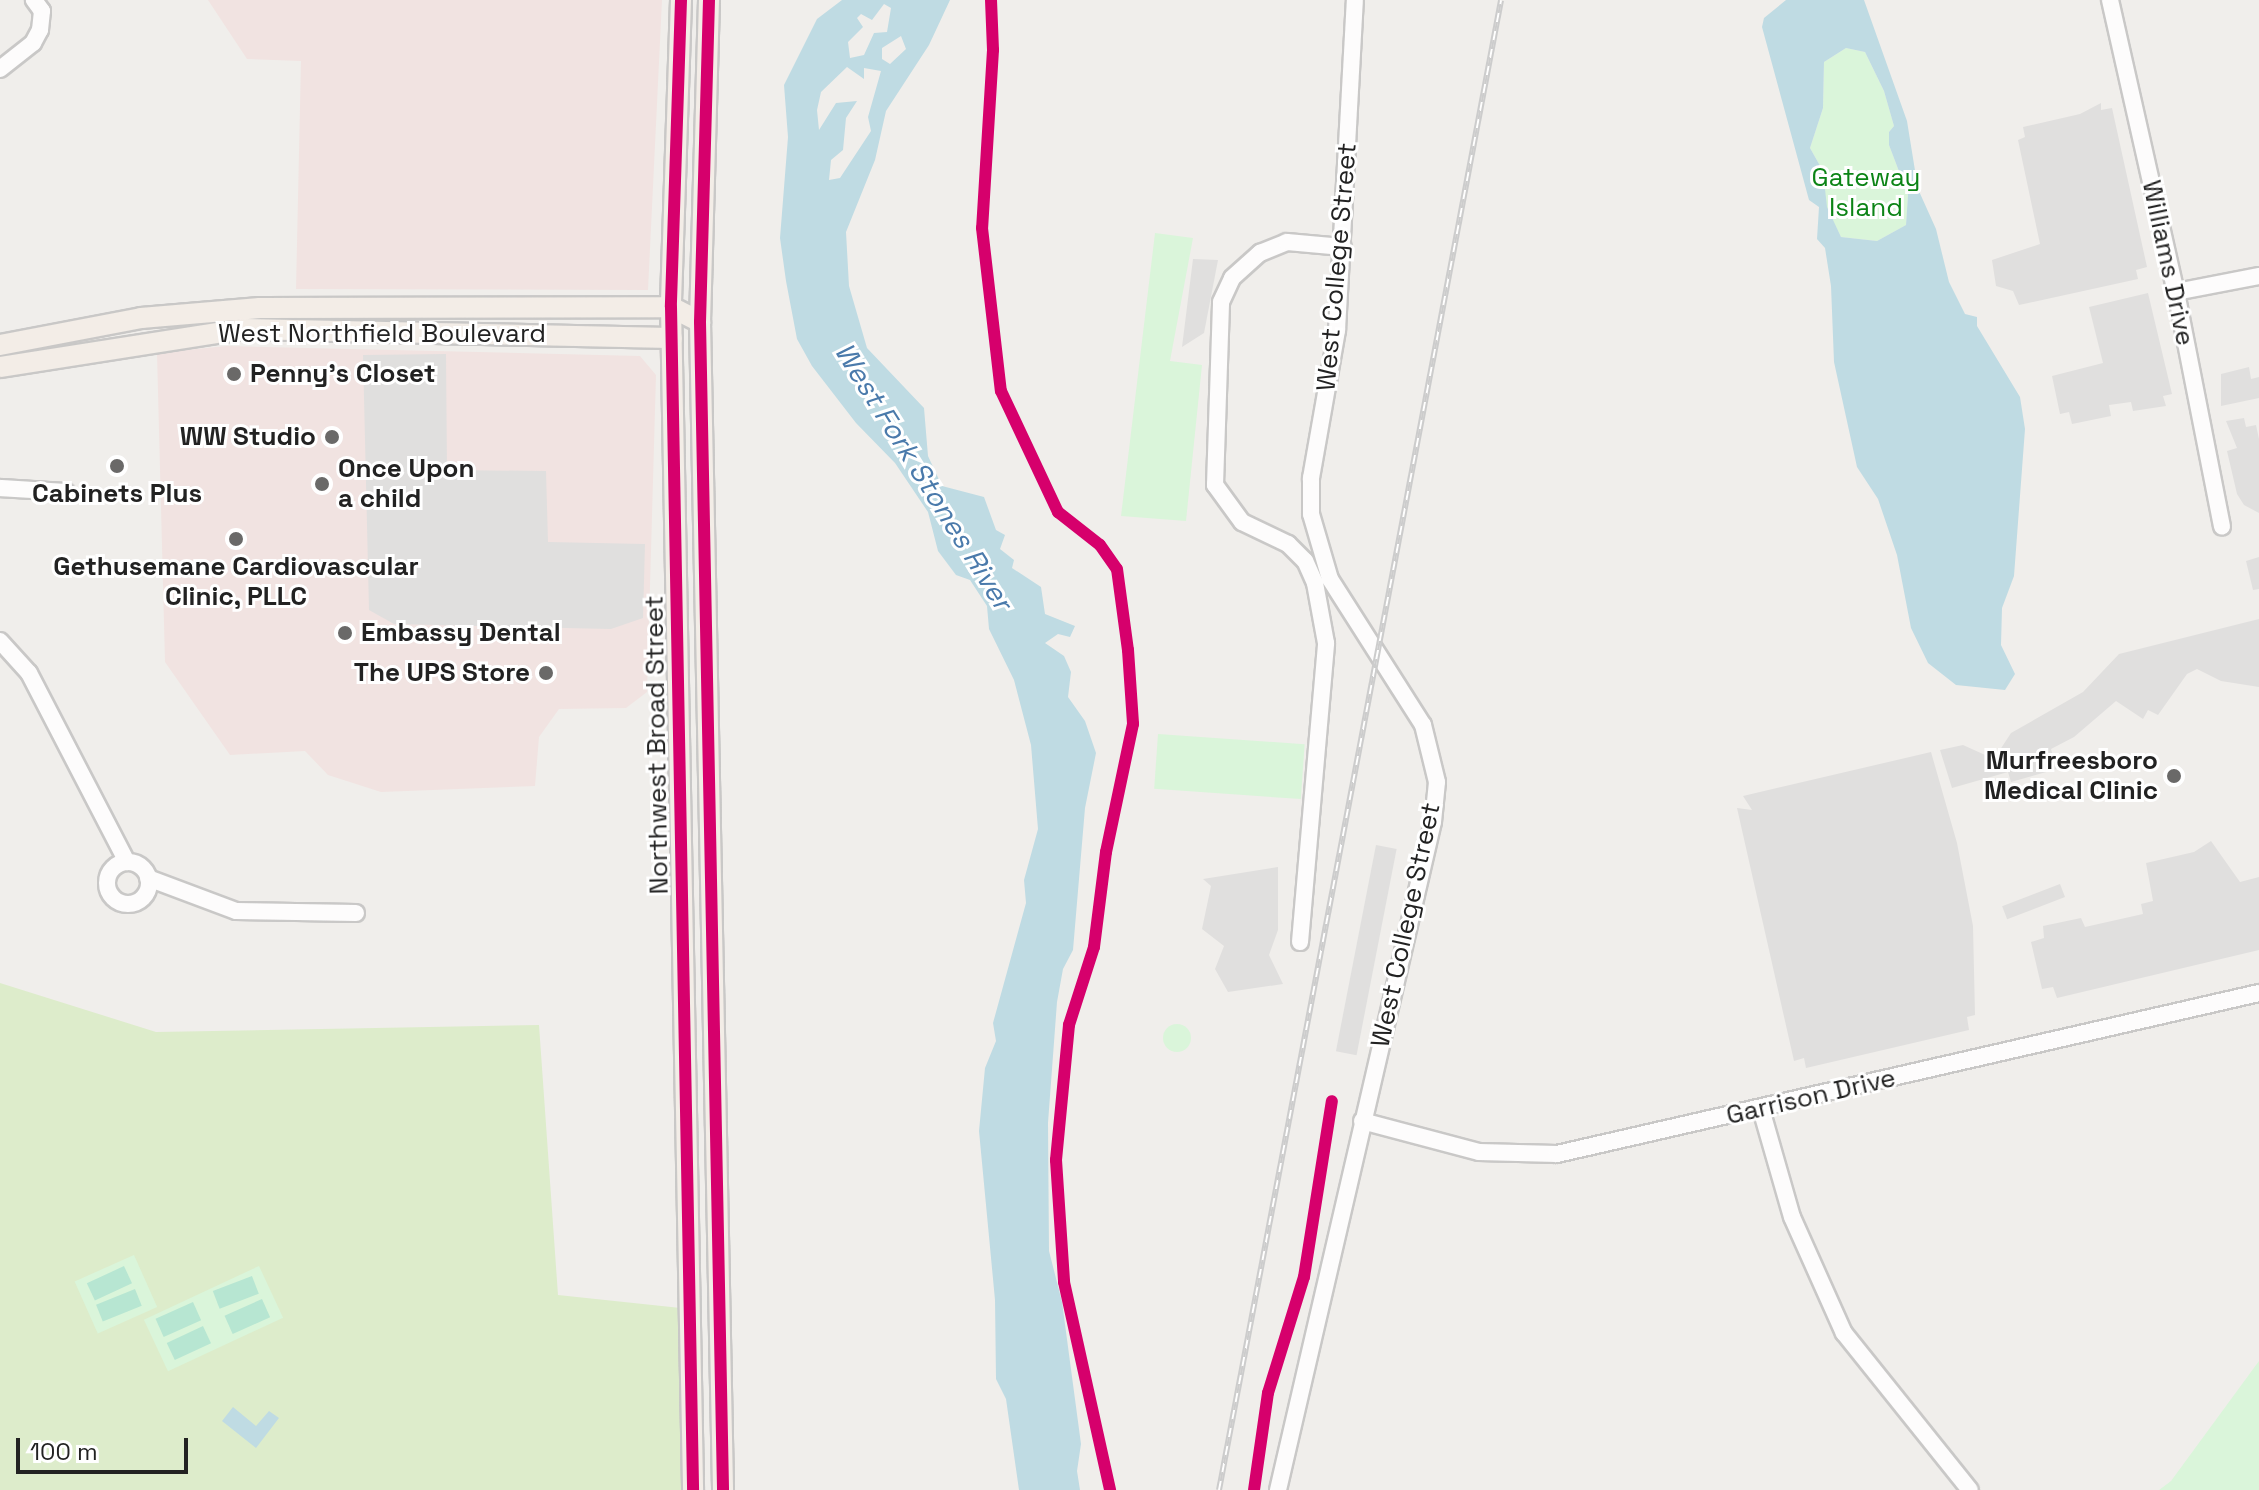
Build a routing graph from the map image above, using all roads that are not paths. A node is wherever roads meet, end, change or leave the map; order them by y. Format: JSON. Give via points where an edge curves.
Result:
{"nodes":[{"id":1,"x":681,"y":0,"type":"edge"},
{"id":2,"x":709,"y":0,"type":"edge"},
{"id":3,"x":1355,"y":0,"type":"edge"},
{"id":4,"x":2110,"y":0,"type":"edge"},
{"id":5,"x":38,"y":5,"type":"edge"},
{"id":6,"x":0,"y":69,"type":"edge"},
{"id":7,"x":1343,"y":247,"type":"junction"},
{"id":8,"x":2259,"y":276,"type":"edge"},
{"id":9,"x":2176,"y":292,"type":"junction"},
{"id":10,"x":671,"y":307,"type":"junction"},
{"id":11,"x":700,"y":322,"type":"junction"},
{"id":12,"x":672,"y":338,"type":"junction"},
{"id":13,"x":0,"y":345,"type":"edge"},
{"id":14,"x":0,"y":367,"type":"edge"},
{"id":15,"x":0,"y":488,"type":"edge"},
{"id":16,"x":66,"y":492,"type":"dead end"},
{"id":17,"x":2222,"y":527,"type":"dead end"},
{"id":18,"x":0,"y":641,"type":"edge"},
{"id":19,"x":677,"y":644,"type":"junction"},
{"id":20,"x":706,"y":644,"type":"junction"},
{"id":21,"x":679,"y":756,"type":"junction"},
{"id":22,"x":709,"y":757,"type":"junction"},
{"id":23,"x":127,"y":862,"type":"junction"},
{"id":24,"x":148,"y":878,"type":"junction"},
{"id":25,"x":712,"y":906,"type":"junction"},
{"id":26,"x":682,"y":907,"type":"junction"},
{"id":27,"x":356,"y":913,"type":"dead end"},
{"id":28,"x":1300,"y":942,"type":"dead end"},
{"id":29,"x":2259,"y":993,"type":"edge"},
{"id":30,"x":1761,"y":1109,"type":"junction"},
{"id":31,"x":1362,"y":1121,"type":"junction"},
{"id":32,"x":719,"y":1307,"type":"junction"},
{"id":33,"x":690,"y":1309,"type":"junction"},
{"id":34,"x":693,"y":1469,"type":"junction"},
{"id":35,"x":722,"y":1469,"type":"junction"},
{"id":36,"x":693,"y":1490,"type":"edge"},
{"id":37,"x":723,"y":1490,"type":"edge"},
{"id":38,"x":1278,"y":1490,"type":"edge"},
{"id":39,"x":1970,"y":1490,"type":"edge"}],
"edges":[{"from":1,"to":10,"type":"main road","name":"Northwest Broad Street"},
{"from":2,"to":11,"type":"main road","name":"Northwest Broad Street"},
{"from":3,"to":7,"type":"street","name":"West College Street"},
{"from":4,"to":9,"type":"street","name":"Williams Drive"},
{"from":5,"to":6,"type":"street","via":[[33,43]]},
{"from":7,"to":28,"type":"street","via":[[1287,242],[1260,253],[1232,278],[1221,302],[1215,485],[1242,522],[1288,544],[1305,561],[1315,583],[1326,643]]},
{"from":7,"to":31,"type":"street","name":"West College Street","via":[[1337,330],[1311,478],[1311,514],[1330,579],[1423,725],[1437,782],[1433,822]]},
{"from":8,"to":9,"type":"street"},
{"from":9,"to":17,"type":"street","name":"Williams Drive"},
{"from":10,"to":11,"type":"main road"},
{"from":10,"to":12,"type":"main road","name":"Northwest Broad Street"},
{"from":10,"to":13,"type":"main road","name":"West Northfield Boulevard","via":[[207,310]]},
{"from":11,"to":12,"type":"main road"},
{"from":11,"to":20,"type":"main road","name":"Northwest Broad Street"},
{"from":12,"to":14,"type":"main road","name":"West Northfield Boulevard","via":[[243,329]]},
{"from":12,"to":19,"type":"main road","name":"Northwest Broad Street"},
{"from":15,"to":16,"type":"street"},
{"from":18,"to":23,"type":"street","via":[[29,673]]},
{"from":19,"to":20,"type":"main road"},
{"from":19,"to":21,"type":"main road","name":"Northwest Broad Street"},
{"from":20,"to":22,"type":"main road","name":"Northwest Broad Street"},
{"from":21,"to":22,"type":"main road"},
{"from":21,"to":26,"type":"main road","name":"Northwest Broad Street"},
{"from":22,"to":25,"type":"main road","name":"Northwest Broad Street"},
{"from":23,"to":24,"type":"street","via":[[141,867]]},
{"from":23,"to":24,"type":"street","via":[[115,866],[108,877],[117,901],[138,902],[147,892]]},
{"from":24,"to":27,"type":"street","via":[[236,911]]},
{"from":25,"to":26,"type":"main road"},
{"from":25,"to":32,"type":"main road","name":"Northwest Broad Street"},
{"from":26,"to":33,"type":"main road","name":"Northwest Broad Street"},
{"from":29,"to":30,"type":"street","name":"Garrison Drive"},
{"from":30,"to":31,"type":"street","name":"Garrison Drive","via":[[1557,1154],[1479,1152]]},
{"from":30,"to":39,"type":"street","via":[[1792,1217],[1844,1333]]},
{"from":31,"to":38,"type":"street","name":"West College Street"},
{"from":32,"to":33,"type":"main road"},
{"from":32,"to":35,"type":"main road","name":"Northwest Broad Street"},
{"from":33,"to":34,"type":"main road","name":"Northwest Broad Street"},
{"from":34,"to":35,"type":"main road"},
{"from":34,"to":36,"type":"main road","name":"Northwest Broad Street"},
{"from":35,"to":37,"type":"main road","name":"Northwest Broad Street"}]}
